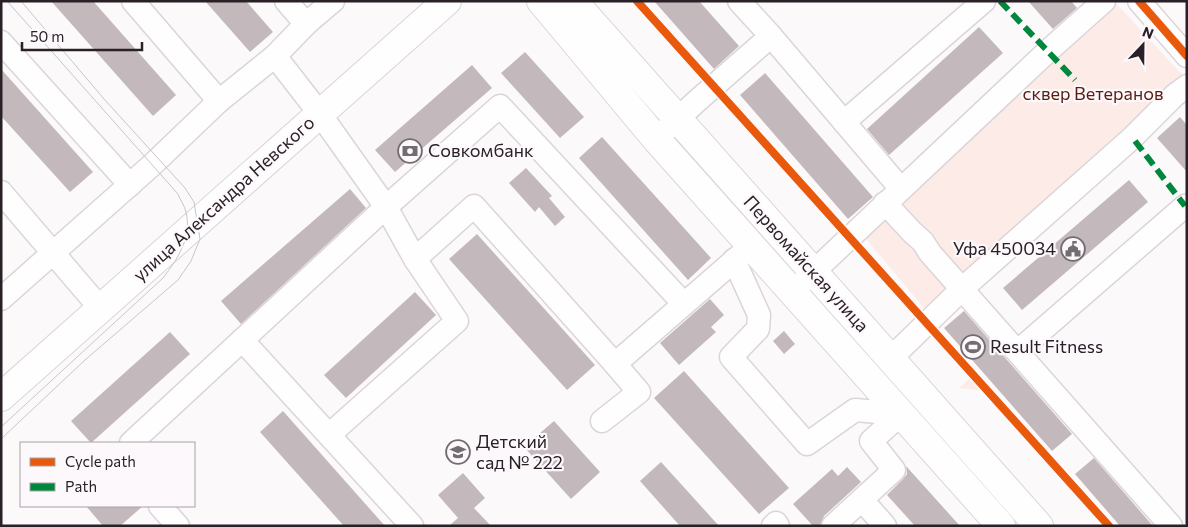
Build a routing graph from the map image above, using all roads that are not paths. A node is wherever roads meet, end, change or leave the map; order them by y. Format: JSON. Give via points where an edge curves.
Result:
{"nodes":[{"id":1,"x":133,"y":1,"type":"edge"},
{"id":2,"x":286,"y":1,"type":"edge"},
{"id":3,"x":333,"y":1,"type":"edge"},
{"id":4,"x":447,"y":1,"type":"edge"},
{"id":5,"x":542,"y":1,"type":"edge"},
{"id":6,"x":573,"y":1,"type":"edge"},
{"id":7,"x":739,"y":1,"type":"edge"},
{"id":8,"x":984,"y":1,"type":"edge"},
{"id":9,"x":1104,"y":1,"type":"edge"},
{"id":10,"x":1139,"y":1,"type":"edge"},
{"id":11,"x":306,"y":24,"type":"junction"},
{"id":12,"x":771,"y":36,"type":"junction"},
{"id":13,"x":1,"y":42,"type":"edge"},
{"id":14,"x":275,"y":56,"type":"junction"},
{"id":15,"x":1187,"y":56,"type":"edge"},
{"id":16,"x":1187,"y":86,"type":"edge"},
{"id":17,"x":219,"y":101,"type":"junction"},
{"id":18,"x":320,"y":114,"type":"junction"},
{"id":19,"x":678,"y":120,"type":"junction"},
{"id":20,"x":844,"y":122,"type":"junction"},
{"id":21,"x":656,"y":139,"type":"junction"},
{"id":22,"x":130,"y":185,"type":"junction"},
{"id":23,"x":1,"y":192,"type":"edge"},
{"id":24,"x":893,"y":196,"type":"junction"},
{"id":25,"x":386,"y":207,"type":"junction"},
{"id":26,"x":1187,"y":207,"type":"edge"},
{"id":27,"x":743,"y":253,"type":"junction"},
{"id":28,"x":53,"y":254,"type":"junction"},
{"id":29,"x":415,"y":259,"type":"junction"},
{"id":30,"x":813,"y":272,"type":"junction"},
{"id":31,"x":963,"y":288,"type":"junction"},
{"id":32,"x":792,"y":292,"type":"junction"},
{"id":33,"x":1,"y":299,"type":"edge"},
{"id":34,"x":684,"y":304,"type":"junction"},
{"id":35,"x":101,"y":309,"type":"junction"},
{"id":36,"x":242,"y":340,"type":"junction"},
{"id":37,"x":1018,"y":351,"type":"junction"},
{"id":38,"x":890,"y":359,"type":"junction"},
{"id":39,"x":615,"y":364,"type":"junction"},
{"id":40,"x":1,"y":397,"type":"edge"},
{"id":41,"x":902,"y":414,"type":"junction"},
{"id":42,"x":602,"y":421,"type":"dead end"},
{"id":43,"x":329,"y":435,"type":"junction"},
{"id":44,"x":132,"y":442,"type":"edge"},
{"id":45,"x":862,"y":500,"type":"junction"},
{"id":46,"x":161,"y":507,"type":"edge"},
{"id":47,"x":178,"y":526,"type":"edge"},
{"id":48,"x":412,"y":526,"type":"edge"},
{"id":49,"x":773,"y":526,"type":"edge"},
{"id":50,"x":778,"y":526,"type":"edge"},
{"id":51,"x":833,"y":526,"type":"edge"},
{"id":52,"x":885,"y":526,"type":"edge"},
{"id":53,"x":1000,"y":526,"type":"edge"},
{"id":54,"x":1038,"y":526,"type":"edge"},
{"id":55,"x":1171,"y":526,"type":"edge"}],
"edges":[{"from":1,"to":17,"type":"street"},
{"from":2,"to":11,"type":"street"},
{"from":3,"to":11,"type":"street"},
{"from":4,"to":18,"type":"main road","name":"улица Александра Невского"},
{"from":5,"to":21,"type":"main road","name":"Первомайская улица"},
{"from":6,"to":19,"type":"main road","name":"Первомайская улица"},
{"from":7,"to":12,"type":"street"},
{"from":8,"to":20,"type":"street"},
{"from":9,"to":24,"type":"street"},
{"from":10,"to":15,"type":"street"},
{"from":11,"to":14,"type":"street"},
{"from":12,"to":19,"type":"street"},
{"from":12,"to":20,"type":"street"},
{"from":13,"to":22,"type":"street"},
{"from":14,"to":17,"type":"street"},
{"from":14,"to":18,"type":"street"},
{"from":16,"to":31,"type":"street"},
{"from":17,"to":22,"type":"street"},
{"from":18,"to":25,"type":"street"},
{"from":18,"to":35,"type":"main road","name":"улица Александра Невского"},
{"from":19,"to":21,"type":"street"},
{"from":19,"to":30,"type":"main road","name":"Первомайская улица"},
{"from":20,"to":24,"type":"street"},
{"from":21,"to":27,"type":"main road","name":"Первомайская улица"},
{"from":22,"to":28,"type":"street"},
{"from":23,"to":28,"type":"street"},
{"from":24,"to":30,"type":"street"},
{"from":24,"to":31,"type":"street","via":[[912,232]]},
{"from":25,"to":29,"type":"street"},
{"from":25,"to":34,"type":"street","via":[[500,106]]},
{"from":25,"to":36,"type":"street"},
{"from":26,"to":37,"type":"street"},
{"from":27,"to":32,"type":"main road","name":"Первомайская улица"},
{"from":27,"to":34,"type":"street"},
{"from":27,"to":41,"type":"street","via":[[759,315],[758,329],[731,357],[807,444],[855,410]]},
{"from":28,"to":33,"type":"street"},
{"from":28,"to":35,"type":"street"},
{"from":29,"to":39,"type":"street","via":[[474,206]]},
{"from":29,"to":43,"type":"street","via":[[457,321]]},
{"from":30,"to":32,"type":"street"},
{"from":30,"to":38,"type":"main road","name":"Первомайская улица"},
{"from":31,"to":37,"type":"street"},
{"from":31,"to":38,"type":"street"},
{"from":32,"to":41,"type":"main road","name":"Первомайская улица"},
{"from":34,"to":39,"type":"street"},
{"from":35,"to":40,"type":"main road","name":"улица Александра Невского"},
{"from":36,"to":43,"type":"street"},
{"from":36,"to":44,"type":"street"},
{"from":37,"to":55,"type":"street"},
{"from":38,"to":54,"type":"main road","name":"Первомайская улица"},
{"from":39,"to":42,"type":"street","via":[[639,392]]},
{"from":41,"to":45,"type":"street","via":[[871,440],[894,470]]},
{"from":41,"to":53,"type":"main road","name":"Первомайская улица"},
{"from":43,"to":48,"type":"street"},
{"from":45,"to":51,"type":"street"},
{"from":45,"to":52,"type":"street"},
{"from":46,"to":47,"type":"street"},
{"from":49,"to":50,"type":"street","via":[[776,523]]}]}
